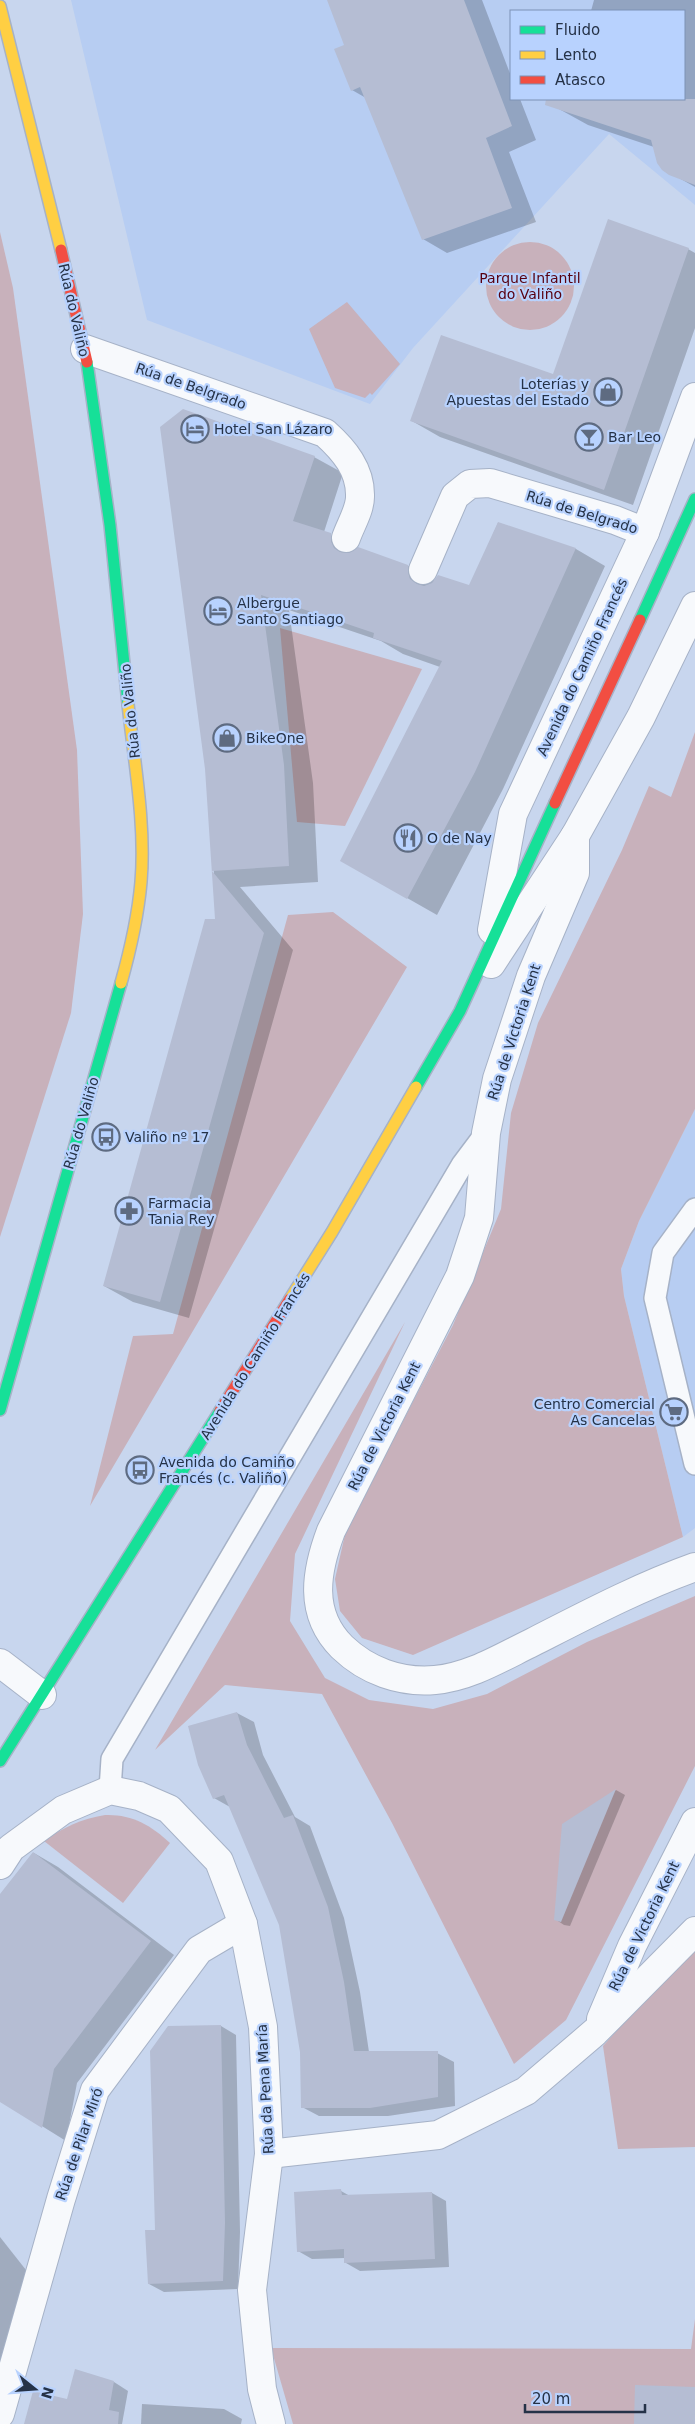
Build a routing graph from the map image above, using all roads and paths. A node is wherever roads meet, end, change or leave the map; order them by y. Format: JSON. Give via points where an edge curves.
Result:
{"nodes":[{"id":1,"x":0,"y":6,"type":"edge"},
{"id":2,"x":85,"y":349,"type":"junction"},
{"id":3,"x":695,"y":397,"type":"edge"},
{"id":4,"x":695,"y":499,"type":"edge"},
{"id":5,"x":645,"y":532,"type":"junction"},
{"id":6,"x":346,"y":538,"type":"dead end"},
{"id":7,"x":422,"y":570,"type":"dead end"},
{"id":8,"x":695,"y":606,"type":"edge"},
{"id":9,"x":575,"y":836,"type":"junction"},
{"id":10,"x":490,"y":942,"type":"junction"},
{"id":11,"x":460,"y":1011,"type":"junction"},
{"id":12,"x":486,"y":1133,"type":"junction"},
{"id":13,"x":695,"y":1209,"type":"edge"},
{"id":14,"x":0,"y":1410,"type":"edge"},
{"id":15,"x":695,"y":1464,"type":"edge"},
{"id":16,"x":695,"y":1567,"type":"edge"},
{"id":17,"x":0,"y":1663,"type":"edge"},
{"id":18,"x":42,"y":1695,"type":"junction"},
{"id":19,"x":0,"y":1761,"type":"edge"},
{"id":20,"x":110,"y":1790,"type":"junction"},
{"id":21,"x":695,"y":1822,"type":"edge"},
{"id":22,"x":0,"y":1866,"type":"edge"},
{"id":23,"x":243,"y":1924,"type":"junction"},
{"id":24,"x":695,"y":1931,"type":"edge"},
{"id":25,"x":595,"y":2032,"type":"junction"},
{"id":26,"x":269,"y":2154,"type":"junction"},
{"id":27,"x":0,"y":2414,"type":"edge"},
{"id":28,"x":271,"y":2424,"type":"edge"}],
"edges":[{"from":1,"to":2,"type":"main road","name":"Rúa do Valiño"},
{"from":2,"to":6,"type":"street","name":"Rúa de Belgrado","via":[[325,433],[355,468],[360,498]]},
{"from":2,"to":14,"type":"main road","name":"Rúa do Valiño","via":[[110,525],[138,781],[141,883],[128,958]]},
{"from":3,"to":5,"type":"street","name":"Avenida do Camiño Francés"},
{"from":4,"to":10,"type":"main road","name":"Avenida do Camiño Francés"},
{"from":5,"to":7,"type":"street","name":"Rúa de Belgrado","via":[[490,483],[470,484],[455,496]]},
{"from":5,"to":10,"type":"street","name":"Avenida do Camiño Francés","via":[[513,814]]},
{"from":8,"to":9,"type":"street","name":"Avenida do Camiño Francés","via":[[641,717]]},
{"from":9,"to":11,"type":"street","name":"Avenida do Camiño Francés"},
{"from":9,"to":12,"type":"street","name":"Rúa de Victoria Kent","via":[[575,873],[517,1014],[497,1079]]},
{"from":10,"to":11,"type":"main road","name":"Avenida do Camiño Francés"},
{"from":11,"to":18,"type":"main road","name":"Avenida do Camiño Francés","via":[[332,1232]]},
{"from":12,"to":16,"type":"street","name":"Rúa de Victoria Kent","via":[[482,1204],[469,1252],[321,1558],[318,1603],[326,1625],[336,1641],[371,1668],[394,1677],[436,1680],[481,1668]]},
{"from":12,"to":20,"type":"lane","via":[[462,1165],[112,1760]]},
{"from":13,"to":15,"type":"lane","via":[[663,1253],[655,1298]]},
{"from":17,"to":18,"type":"street"},
{"from":18,"to":19,"type":"main road"},
{"from":20,"to":22,"type":"street","via":[[63,1810],[11,1848]]},
{"from":20,"to":23,"type":"street","name":"Rúa da Pena María","via":[[138,1796],[169,1809],[219,1861]]},
{"from":21,"to":25,"type":"street","name":"Rúa de Victoria Kent","via":[[632,1946]]},
{"from":23,"to":26,"type":"street","name":"Rúa da Pena María","via":[[263,2027]]},
{"from":23,"to":27,"type":"street","name":"Rúa de Pilar Miró","via":[[199,1950],[95,2090]]},
{"from":24,"to":25,"type":"street"},
{"from":25,"to":26,"type":"street","via":[[526,2091],[438,2135]]},
{"from":26,"to":28,"type":"street","name":"Rúa da Pena María","via":[[252,2290],[262,2389]]}]}
